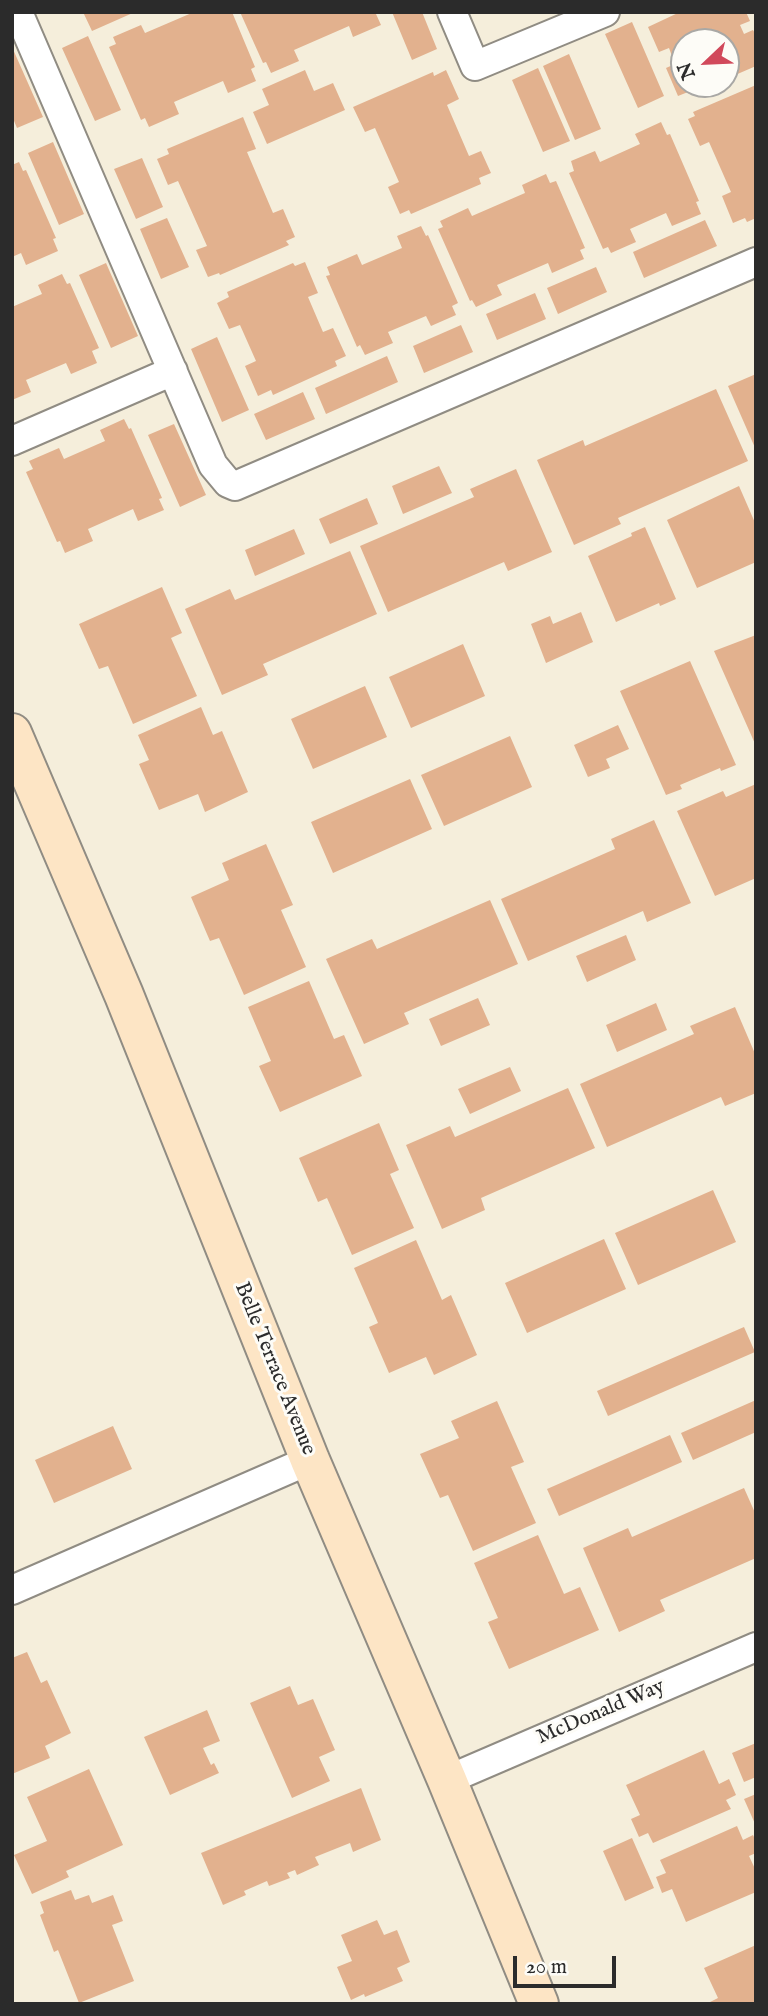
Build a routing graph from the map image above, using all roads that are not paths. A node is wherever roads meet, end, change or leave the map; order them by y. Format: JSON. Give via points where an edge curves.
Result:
{"nodes":[{"id":1,"x":18,"y":12,"type":"edge"},
{"id":2,"x":452,"y":12,"type":"edge"},
{"id":3,"x":604,"y":12,"type":"edge"},
{"id":4,"x":756,"y":262,"type":"edge"},
{"id":5,"x":173,"y":371,"type":"junction"},
{"id":6,"x":12,"y":441,"type":"edge"},
{"id":7,"x":12,"y":733,"type":"edge"},
{"id":8,"x":310,"y":1460,"type":"junction"},
{"id":9,"x":12,"y":1590,"type":"edge"},
{"id":10,"x":756,"y":1647,"type":"edge"},
{"id":11,"x":447,"y":1780,"type":"junction"},
{"id":12,"x":539,"y":2004,"type":"edge"}],
"edges":[{"from":1,"to":5,"type":"street"},
{"from":2,"to":3,"type":"street","via":[[475,66]]},
{"from":4,"to":5,"type":"street","via":[[235,486],[213,465]]},
{"from":5,"to":6,"type":"street"},
{"from":7,"to":8,"type":"street","name":"Belle Terrace Avenue","via":[[124,995]]},
{"from":8,"to":9,"type":"street"},
{"from":8,"to":11,"type":"street","name":"Belle Terrace Avenue"},
{"from":10,"to":11,"type":"street","name":"McDonald Way"},
{"from":11,"to":12,"type":"street","name":"Belle Terrace Avenue"}]}
